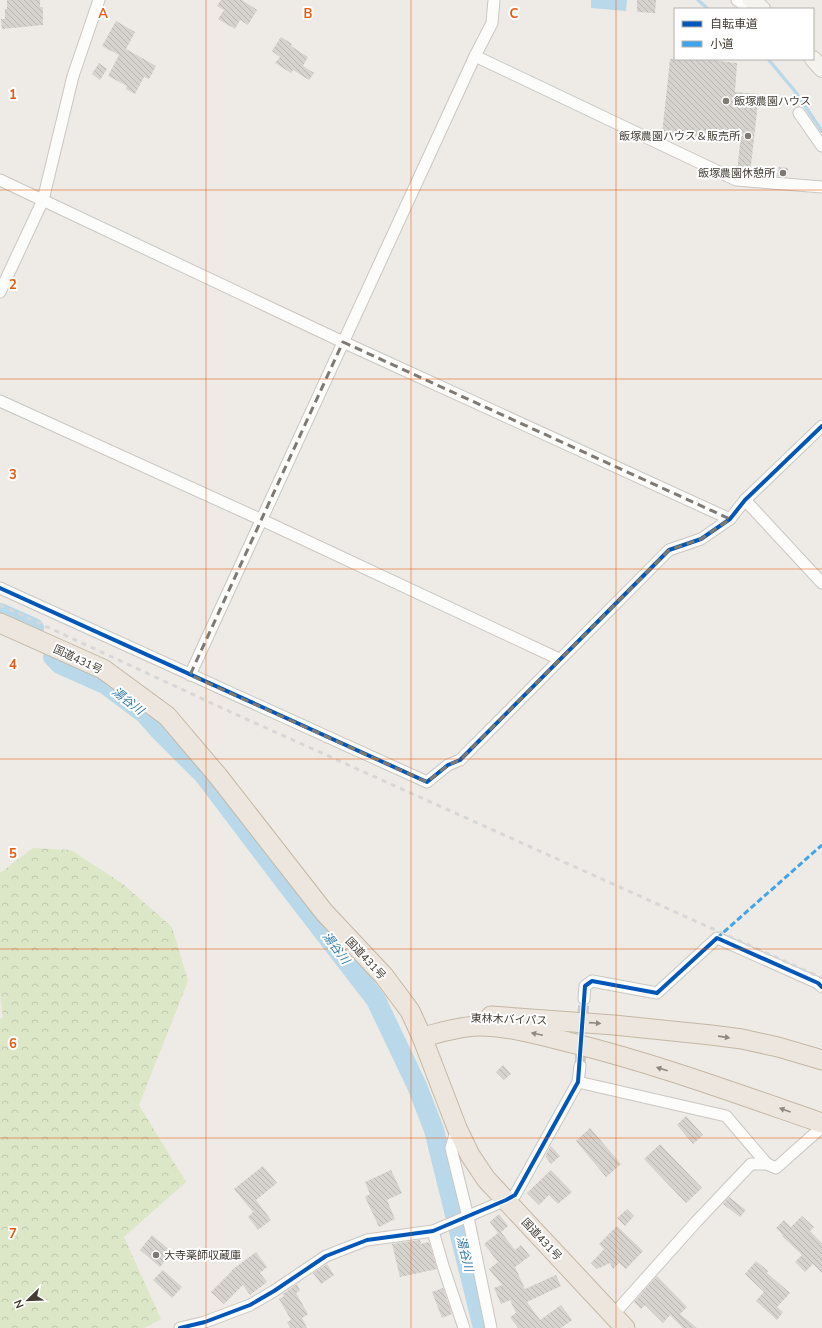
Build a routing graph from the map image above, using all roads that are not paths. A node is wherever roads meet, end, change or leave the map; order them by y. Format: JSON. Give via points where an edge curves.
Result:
{"nodes":[{"id":1,"x":99,"y":0,"type":"edge"},
{"id":2,"x":494,"y":0,"type":"edge"},
{"id":3,"x":737,"y":0,"type":"edge"},
{"id":4,"x":751,"y":0,"type":"edge"},
{"id":5,"x":749,"y":8,"type":"edge"},
{"id":6,"x":761,"y":8,"type":"edge"},
{"id":7,"x":475,"y":56,"type":"junction"},
{"id":8,"x":814,"y":60,"type":"edge"},
{"id":9,"x":822,"y":69,"type":"edge"},
{"id":10,"x":799,"y":112,"type":"dead end"},
{"id":11,"x":822,"y":146,"type":"edge"},
{"id":12,"x":0,"y":180,"type":"edge"},
{"id":13,"x":822,"y":187,"type":"edge"},
{"id":14,"x":43,"y":200,"type":"junction"},
{"id":15,"x":0,"y":292,"type":"edge"},
{"id":16,"x":343,"y":342,"type":"junction"},
{"id":17,"x":0,"y":401,"type":"edge"},
{"id":18,"x":822,"y":426,"type":"edge"},
{"id":19,"x":745,"y":500,"type":"junction"},
{"id":20,"x":730,"y":519,"type":"junction"},
{"id":21,"x":262,"y":520,"type":"junction"},
{"id":22,"x":822,"y":583,"type":"edge"},
{"id":23,"x":0,"y":588,"type":"edge"},
{"id":24,"x":0,"y":623,"type":"edge"},
{"id":25,"x":559,"y":659,"type":"junction"},
{"id":26,"x":190,"y":675,"type":"junction"},
{"id":27,"x":822,"y":987,"type":"edge"},
{"id":28,"x":584,"y":999,"type":"tunnel mouth"},
{"id":29,"x":422,"y":1037,"type":"junction"},
{"id":30,"x":822,"y":1060,"type":"edge"},
{"id":31,"x":580,"y":1066,"type":"tunnel mouth"},
{"id":32,"x":578,"y":1082,"type":"junction"},
{"id":33,"x":822,"y":1123,"type":"edge"},
{"id":34,"x":822,"y":1127,"type":"edge"},
{"id":35,"x":457,"y":1128,"type":"junction"},
{"id":36,"x":767,"y":1164,"type":"junction"},
{"id":37,"x":506,"y":1200,"type":"junction"},
{"id":38,"x":468,"y":1217,"type":"junction"},
{"id":39,"x":433,"y":1231,"type":"junction"},
{"id":40,"x":619,"y":1322,"type":"edge"},
{"id":41,"x":180,"y":1328,"type":"edge"},
{"id":42,"x":464,"y":1328,"type":"edge"},
{"id":43,"x":491,"y":1328,"type":"edge"}],
"edges":[{"from":1,"to":14,"type":"street","via":[[73,76]]},
{"from":2,"to":7,"type":"street","via":[[492,23]]},
{"from":3,"to":5,"type":"street"},
{"from":4,"to":6,"type":"main road"},
{"from":7,"to":13,"type":"street","via":[[736,180]]},
{"from":7,"to":16,"type":"street"},
{"from":8,"to":9,"type":"main road"},
{"from":10,"to":11,"type":"street"},
{"from":12,"to":14,"type":"street"},
{"from":14,"to":15,"type":"street"},
{"from":14,"to":16,"type":"street"},
{"from":16,"to":20,"type":"street"},
{"from":16,"to":21,"type":"street"},
{"from":17,"to":21,"type":"street"},
{"from":18,"to":19,"type":"street"},
{"from":19,"to":20,"type":"street"},
{"from":19,"to":22,"type":"street"},
{"from":20,"to":25,"type":"street","via":[[701,539],[669,550]]},
{"from":21,"to":25,"type":"street"},
{"from":21,"to":26,"type":"street"},
{"from":23,"to":26,"type":"street"},
{"from":24,"to":29,"type":"highway","name":"国道431号","via":[[102,669],[167,716],[218,776],[324,912],[384,976],[410,1011]]},
{"from":25,"to":26,"type":"street","via":[[460,760],[448,764],[427,782]]},
{"from":27,"to":28,"type":"street","via":[[717,938],[657,993],[592,981],[585,986]]},
{"from":29,"to":30,"type":"highway","name":"東林木バイパス","one_way":true,"via":[[445,1019],[504,1016],[742,1039]]},
{"from":33,"to":29,"type":"highway","name":"東林木バイパス","one_way":true,"via":[[715,1085],[594,1048],[536,1034],[478,1026]]},
{"from":29,"to":35,"type":"highway","name":"国道431号"},
{"from":31,"to":32,"type":"street"},
{"from":32,"to":36,"type":"street","via":[[726,1116]]},
{"from":32,"to":37,"type":"street","via":[[515,1195]]},
{"from":34,"to":36,"type":"street","via":[[776,1168]]},
{"from":35,"to":37,"type":"highway","name":"国道431号","via":[[470,1155],[486,1179]]},
{"from":35,"to":38,"type":"street","via":[[451,1148]]},
{"from":36,"to":40,"type":"street","via":[[751,1164],[696,1222]]},
{"from":37,"to":38,"type":"street"},
{"from":37,"to":40,"type":"highway","name":"国道431号"},
{"from":38,"to":39,"type":"street"},
{"from":38,"to":43,"type":"street"},
{"from":39,"to":41,"type":"street","via":[[367,1240],[326,1256],[250,1305],[205,1322]]},
{"from":39,"to":42,"type":"street"}]}
